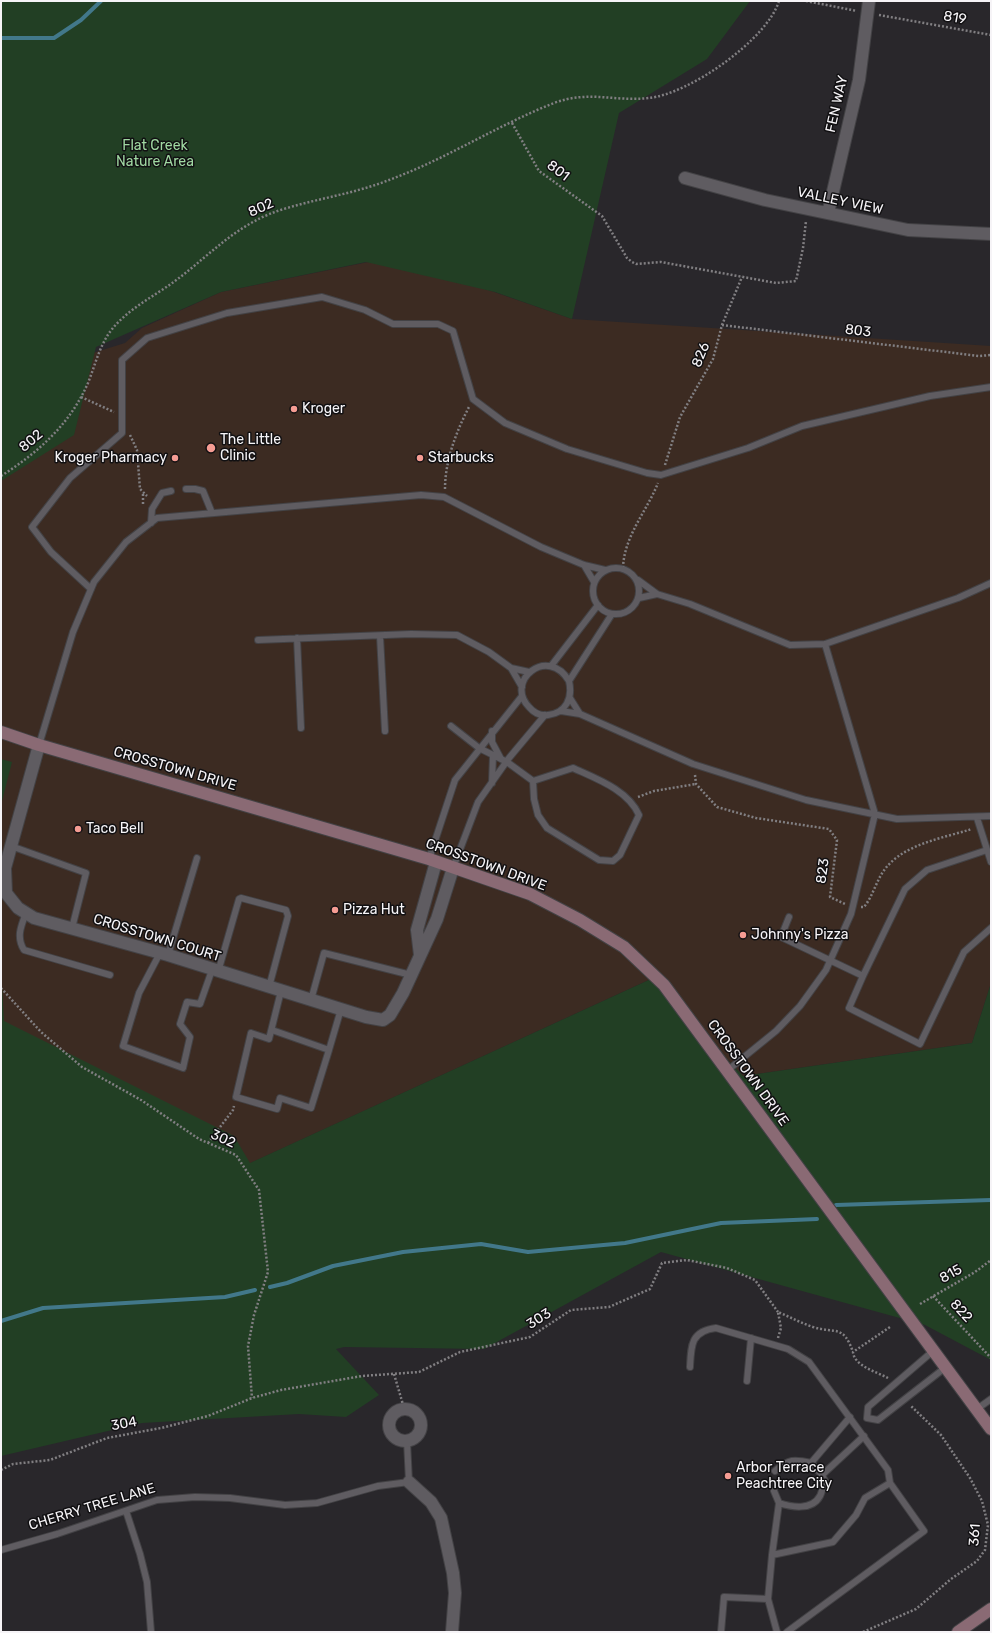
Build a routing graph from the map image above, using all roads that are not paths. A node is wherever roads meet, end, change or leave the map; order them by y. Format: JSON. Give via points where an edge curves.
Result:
{"nodes":[{"id":1,"x":868,"y":7,"type":"edge"},
{"id":2,"x":685,"y":178,"type":"dead end"},
{"id":3,"x":828,"y":213,"type":"junction"},
{"id":4,"x":991,"y":234,"type":"edge"},
{"id":5,"x":991,"y":387,"type":"edge"},
{"id":6,"x":186,"y":489,"type":"dead end"},
{"id":7,"x":171,"y":491,"type":"dead end"},
{"id":8,"x":212,"y":513,"type":"junction"},
{"id":9,"x":151,"y":523,"type":"junction"},
{"id":10,"x":584,"y":565,"type":"junction"},
{"id":11,"x":604,"y":570,"type":"junction"},
{"id":12,"x":638,"y":580,"type":"junction"},
{"id":13,"x":594,"y":582,"type":"junction"},
{"id":14,"x":991,"y":583,"type":"edge"},
{"id":15,"x":91,"y":589,"type":"junction"},
{"id":16,"x":657,"y":594,"type":"junction"},
{"id":17,"x":639,"y":598,"type":"junction"},
{"id":18,"x":598,"y":605,"type":"junction"},
{"id":19,"x":612,"y":614,"type":"junction"},
{"id":20,"x":380,"y":636,"type":"junction"},
{"id":21,"x":297,"y":638,"type":"junction"},
{"id":22,"x":258,"y":640,"type":"dead end"},
{"id":23,"x":825,"y":644,"type":"junction"},
{"id":24,"x":551,"y":666,"type":"junction"},
{"id":25,"x":511,"y":668,"type":"junction"},
{"id":26,"x":529,"y":672,"type":"junction"},
{"id":27,"x":570,"y":681,"type":"junction"},
{"id":28,"x":522,"y":688,"type":"junction"},
{"id":29,"x":522,"y":696,"type":"junction"},
{"id":30,"x":570,"y":698,"type":"junction"},
{"id":31,"x":561,"y":711,"type":"junction"},
{"id":32,"x":580,"y":714,"type":"junction"},
{"id":33,"x":545,"y":715,"type":"junction"},
{"id":34,"x":451,"y":726,"type":"dead end"},
{"id":35,"x":301,"y":728,"type":"dead end"},
{"id":36,"x":385,"y":731,"type":"dead end"},
{"id":37,"x":492,"y":731,"type":"junction"},
{"id":38,"x":1,"y":732,"type":"edge"},
{"id":39,"x":39,"y":745,"type":"junction"},
{"id":40,"x":479,"y":748,"type":"junction"},
{"id":41,"x":493,"y":754,"type":"junction"},
{"id":42,"x":504,"y":760,"type":"junction"},
{"id":43,"x":533,"y":781,"type":"junction"},
{"id":44,"x":492,"y":783,"type":"junction"},
{"id":45,"x":875,"y":814,"type":"junction"},
{"id":46,"x":991,"y":816,"type":"edge"},
{"id":47,"x":977,"y":818,"type":"junction"},
{"id":48,"x":11,"y":846,"type":"junction"},
{"id":49,"x":987,"y":850,"type":"junction"},
{"id":50,"x":197,"y":858,"type":"dead end"},
{"id":51,"x":432,"y":860,"type":"junction"},
{"id":52,"x":991,"y":862,"type":"edge"},
{"id":53,"x":453,"y":868,"type":"junction"},
{"id":54,"x":26,"y":913,"type":"junction"},
{"id":55,"x":789,"y":917,"type":"dead end"},
{"id":56,"x":72,"y":928,"type":"junction"},
{"id":57,"x":991,"y":928,"type":"edge"},
{"id":58,"x":164,"y":954,"type":"junction"},
{"id":59,"x":420,"y":956,"type":"junction"},
{"id":60,"x":830,"y":960,"type":"junction"},
{"id":61,"x":215,"y":971,"type":"junction"},
{"id":62,"x":110,"y":975,"type":"dead end"},
{"id":63,"x":411,"y":975,"type":"junction"},
{"id":64,"x":863,"y":976,"type":"junction"},
{"id":65,"x":269,"y":987,"type":"junction"},
{"id":66,"x":281,"y":991,"type":"junction"},
{"id":67,"x":311,"y":1000,"type":"junction"},
{"id":68,"x":342,"y":1009,"type":"junction"},
{"id":69,"x":272,"y":1030,"type":"junction"},
{"id":70,"x":329,"y":1050,"type":"junction"},
{"id":71,"x":728,"y":1070,"type":"junction"},
{"id":72,"x":751,"y":1338,"type":"junction"},
{"id":73,"x":933,"y":1351,"type":"junction"},
{"id":74,"x":690,"y":1367,"type":"dead end"},
{"id":75,"x":946,"y":1367,"type":"junction"},
{"id":76,"x":747,"y":1381,"type":"dead end"},
{"id":77,"x":991,"y":1399,"type":"edge"},
{"id":78,"x":977,"y":1409,"type":"junction"},
{"id":79,"x":850,"y":1417,"type":"junction"},
{"id":80,"x":867,"y":1418,"type":"junction"},
{"id":81,"x":990,"y":1424,"type":"edge"},
{"id":82,"x":857,"y":1426,"type":"junction"},
{"id":83,"x":864,"y":1436,"type":"junction"},
{"id":84,"x":407,"y":1441,"type":"junction"},
{"id":85,"x":811,"y":1463,"type":"junction"},
{"id":86,"x":775,"y":1471,"type":"dead end"},
{"id":87,"x":822,"y":1475,"type":"junction"},
{"id":88,"x":409,"y":1482,"type":"junction"},
{"id":89,"x":890,"y":1483,"type":"junction"},
{"id":90,"x":774,"y":1491,"type":"dead end"},
{"id":91,"x":778,"y":1503,"type":"junction"},
{"id":92,"x":126,"y":1511,"type":"junction"},
{"id":93,"x":1,"y":1550,"type":"edge"},
{"id":94,"x":772,"y":1555,"type":"junction"},
{"id":95,"x":768,"y":1599,"type":"junction"},
{"id":96,"x":991,"y":1609,"type":"edge"},
{"id":97,"x":151,"y":1632,"type":"edge"},
{"id":98,"x":452,"y":1632,"type":"edge"},
{"id":99,"x":721,"y":1632,"type":"edge"},
{"id":100,"x":777,"y":1632,"type":"edge"},
{"id":101,"x":786,"y":1632,"type":"edge"},
{"id":102,"x":958,"y":1632,"type":"edge"}],
"edges":[{"from":1,"to":3,"type":"street","name":"FEN WAY","via":[[859,80]]},
{"from":2,"to":3,"type":"street","name":"VALLEY VIEW"},
{"from":3,"to":4,"type":"street","name":"VALLEY VIEW","via":[[908,230]]},
{"from":5,"to":15,"type":"lane","via":[[930,396],[802,426],[748,448],[661,475],[567,448],[505,423],[472,399],[453,331],[438,324],[393,324],[365,310],[322,297],[227,313],[147,338],[122,360],[122,433],[70,478],[32,527],[51,552]]},
{"from":6,"to":8,"type":"lane","via":[[195,488],[203,491]]},
{"from":7,"to":9,"type":"lane","via":[[162,493],[152,509]]},
{"from":8,"to":9,"type":"lane","via":[[157,518]]},
{"from":8,"to":10,"type":"lane","via":[[421,495],[444,497]]},
{"from":9,"to":15,"type":"lane","via":[[126,542]]},
{"from":10,"to":11,"type":"lane"},
{"from":10,"to":13,"type":"lane"},
{"from":11,"to":12,"type":"lane","via":[[623,568]]},
{"from":11,"to":13,"type":"lane"},
{"from":12,"to":16,"type":"lane"},
{"from":12,"to":17,"type":"lane"},
{"from":13,"to":18,"type":"lane","via":[[594,598]]},
{"from":14,"to":23,"type":"lane","via":[[958,598]]},
{"from":15,"to":39,"type":"lane","via":[[73,632]]},
{"from":16,"to":17,"type":"lane"},
{"from":16,"to":23,"type":"lane","via":[[690,604],[790,645]]},
{"from":17,"to":19,"type":"lane","via":[[625,613]]},
{"from":18,"to":19,"type":"lane"},
{"from":18,"to":24,"type":"lane"},
{"from":19,"to":27,"type":"lane"},
{"from":20,"to":21,"type":"lane"},
{"from":20,"to":25,"type":"lane","via":[[457,635],[489,652]]},
{"from":20,"to":36,"type":"lane"},
{"from":21,"to":22,"type":"lane"},
{"from":21,"to":35,"type":"lane"},
{"from":23,"to":45,"type":"lane"},
{"from":24,"to":26,"type":"lane","via":[[536,668]]},
{"from":24,"to":27,"type":"lane","via":[[562,672]]},
{"from":25,"to":26,"type":"lane"},
{"from":25,"to":28,"type":"lane"},
{"from":26,"to":28,"type":"lane"},
{"from":27,"to":30,"type":"lane"},
{"from":28,"to":29,"type":"lane"},
{"from":29,"to":33,"type":"lane","via":[[530,709],[537,714]]},
{"from":29,"to":37,"type":"lane"},
{"from":30,"to":31,"type":"lane"},
{"from":30,"to":32,"type":"lane"},
{"from":31,"to":32,"type":"lane"},
{"from":31,"to":33,"type":"lane"},
{"from":32,"to":45,"type":"lane","via":[[693,764],[806,800]]},
{"from":33,"to":42,"type":"lane"},
{"from":34,"to":40,"type":"lane"},
{"from":37,"to":40,"type":"lane"},
{"from":37,"to":42,"type":"lane","via":[[492,742]]},
{"from":38,"to":39,"type":"street","name":"CROSSTOWN DRIVE"},
{"from":39,"to":48,"type":"street","name":"CROSSTOWN COURT"},
{"from":39,"to":51,"type":"street","name":"CROSSTOWN DRIVE"},
{"from":40,"to":41,"type":"lane"},
{"from":40,"to":51,"type":"lane","via":[[455,780]]},
{"from":41,"to":42,"type":"lane"},
{"from":41,"to":44,"type":"lane"},
{"from":42,"to":43,"type":"lane"},
{"from":42,"to":44,"type":"lane"},
{"from":43,"to":43,"type":"lane","via":[[538,815],[546,828],[599,860],[613,861],[620,855],[639,815],[630,800],[601,781],[573,768]]},
{"from":44,"to":53,"type":"lane","via":[[478,802]]},
{"from":45,"to":47,"type":"lane","via":[[897,819]]},
{"from":45,"to":60,"type":"lane","via":[[853,908]]},
{"from":46,"to":47,"type":"lane"},
{"from":47,"to":49,"type":"lane"},
{"from":48,"to":54,"type":"street","name":"CROSSTOWN COURT","via":[[5,868],[6,893],[18,908]]},
{"from":48,"to":56,"type":"lane","via":[[86,873]]},
{"from":49,"to":52,"type":"lane"},
{"from":49,"to":64,"type":"lane","via":[[927,870],[905,890]]},
{"from":50,"to":58,"type":"lane"},
{"from":51,"to":53,"type":"street","name":"CROSSTOWN DRIVE"},
{"from":51,"to":59,"type":"street","via":[[417,930]]},
{"from":53,"to":59,"type":"street","name":"CROSSTOWN COURT","via":[[437,918]]},
{"from":53,"to":71,"type":"street","name":"CROSSTOWN DRIVE","via":[[530,894],[624,947],[664,985]]},
{"from":54,"to":56,"type":"street","name":"CROSSTOWN COURT","via":[[34,918]]},
{"from":54,"to":62,"type":"lane","via":[[19,931],[19,942],[24,950]]},
{"from":55,"to":60,"type":"lane","via":[[781,937]]},
{"from":56,"to":58,"type":"street","name":"CROSSTOWN COURT"},
{"from":57,"to":64,"type":"lane","via":[[964,952],[920,1044],[849,1008]]},
{"from":58,"to":61,"type":"street","name":"CROSSTOWN COURT"},
{"from":58,"to":61,"type":"lane","via":[[139,993],[123,1046],[183,1068],[190,1037],[180,1024],[187,1002],[200,1004]]},
{"from":59,"to":63,"type":"street","name":"CROSSTOWN COURT"},
{"from":60,"to":64,"type":"lane"},
{"from":60,"to":71,"type":"lane","via":[[826,970],[800,1006],[776,1031]]},
{"from":61,"to":65,"type":"street","name":"CROSSTOWN COURT"},
{"from":61,"to":65,"type":"lane","via":[[239,899],[286,910],[288,916]]},
{"from":63,"to":67,"type":"lane","via":[[324,953]]},
{"from":63,"to":68,"type":"street","name":"CROSSTOWN COURT","via":[[390,1015],[383,1020]]},
{"from":65,"to":66,"type":"street","name":"CROSSTOWN COURT"},
{"from":66,"to":67,"type":"street","name":"CROSSTOWN COURT"},
{"from":66,"to":69,"type":"lane"},
{"from":67,"to":68,"type":"street","name":"CROSSTOWN COURT"},
{"from":68,"to":70,"type":"lane"},
{"from":69,"to":70,"type":"lane"},
{"from":69,"to":70,"type":"lane","via":[[270,1039],[251,1033],[236,1096],[277,1109],[280,1098],[312,1108]]},
{"from":71,"to":73,"type":"street","name":"CROSSTOWN DRIVE"},
{"from":72,"to":74,"type":"lane","via":[[716,1328],[704,1329],[692,1343]]},
{"from":72,"to":76,"type":"lane"},
{"from":72,"to":79,"type":"lane","via":[[788,1349],[809,1362]]},
{"from":73,"to":75,"type":"street","name":"CROSSTOWN DRIVE"},
{"from":73,"to":80,"type":"lane","via":[[868,1407]]},
{"from":75,"to":78,"type":"street","name":"CROSSTOWN DRIVE"},
{"from":75,"to":80,"type":"lane","via":[[878,1420]]},
{"from":77,"to":78,"type":"lane"},
{"from":78,"to":81,"type":"street","name":"CROSSTOWN DRIVE"},
{"from":79,"to":82,"type":"lane"},
{"from":79,"to":85,"type":"lane"},
{"from":80,"to":82,"type":"lane"},
{"from":82,"to":83,"type":"lane"},
{"from":83,"to":87,"type":"lane"},
{"from":83,"to":89,"type":"lane","via":[[888,1470]]},
{"from":84,"to":84,"type":"street","via":[[397,1439],[388,1426],[394,1412],[404,1408],[414,1412],[420,1421],[420,1431]]},
{"from":84,"to":88,"type":"lane"},
{"from":85,"to":86,"type":"lane","via":[[794,1460]]},
{"from":85,"to":87,"type":"lane"},
{"from":87,"to":91,"type":"lane","via":[[825,1481],[819,1497],[808,1506],[791,1507]]},
{"from":88,"to":92,"type":"lane","name":"CHERRY TREE LANE","via":[[378,1486],[317,1503],[285,1505],[230,1498],[195,1497],[157,1500]]},
{"from":88,"to":98,"type":"street","via":[[432,1502],[441,1518],[453,1572],[455,1593]]},
{"from":89,"to":94,"type":"lane","via":[[865,1498],[856,1515],[833,1542]]},
{"from":89,"to":101,"type":"lane","via":[[924,1531]]},
{"from":90,"to":91,"type":"lane"},
{"from":91,"to":94,"type":"lane"},
{"from":92,"to":93,"type":"lane","name":"CHERRY TREE LANE"},
{"from":92,"to":97,"type":"lane","via":[[147,1582]]},
{"from":94,"to":95,"type":"lane"},
{"from":95,"to":99,"type":"lane","via":[[724,1597]]},
{"from":95,"to":100,"type":"lane"},
{"from":96,"to":102,"type":"street"}]}
